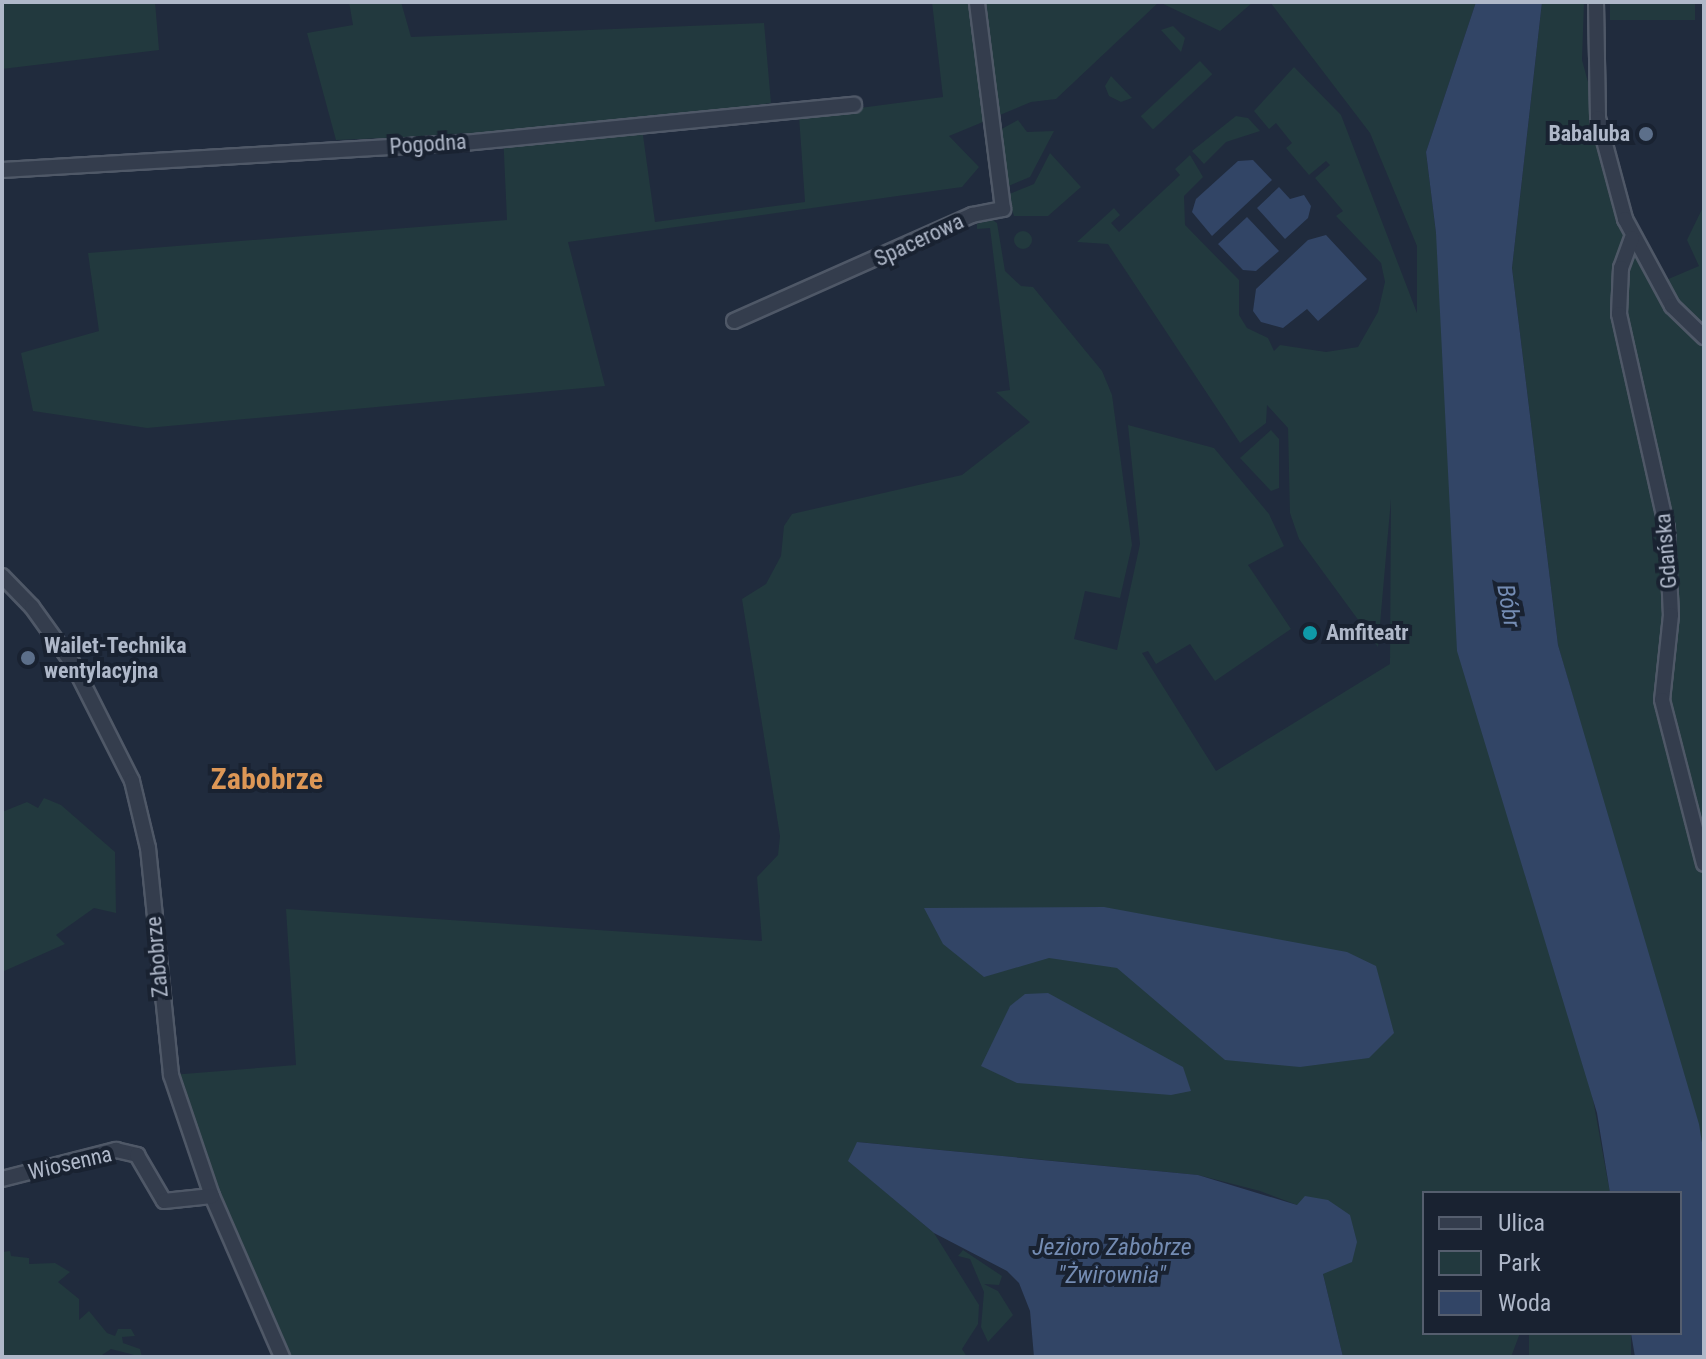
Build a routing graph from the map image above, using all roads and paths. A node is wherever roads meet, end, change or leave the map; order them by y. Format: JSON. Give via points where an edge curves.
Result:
{"nodes":[{"id":1,"x":977,"y":2,"type":"edge"},
{"id":2,"x":1596,"y":2,"type":"edge"},
{"id":3,"x":854,"y":105,"type":"dead end"},
{"id":4,"x":2,"y":170,"type":"edge"},
{"id":5,"x":1632,"y":238,"type":"junction"},
{"id":6,"x":734,"y":321,"type":"dead end"},
{"id":7,"x":1704,"y":337,"type":"edge"},
{"id":8,"x":2,"y":576,"type":"edge"},
{"id":9,"x":1704,"y":864,"type":"edge"},
{"id":10,"x":2,"y":1179,"type":"edge"},
{"id":11,"x":212,"y":1196,"type":"junction"},
{"id":12,"x":282,"y":1357,"type":"edge"}],
"edges":[{"from":1,"to":6,"type":"street","name":"Spacerowa","via":[[1003,209],[972,215]]},
{"from":2,"to":5,"type":"street","via":[[1598,118]]},
{"from":3,"to":4,"type":"street","name":"Pogodna","via":[[463,143]]},
{"from":5,"to":7,"type":"street","via":[[1672,306]]},
{"from":5,"to":9,"type":"street","name":"Gdańska","via":[[1621,268],[1619,314],[1667,528],[1671,615],[1662,700]]},
{"from":8,"to":11,"type":"street","name":"Zabobrze","via":[[73,664],[132,781],[148,848],[167,1059]]},
{"from":10,"to":11,"type":"street","name":"Wiosenna","via":[[116,1150],[137,1155],[164,1201]]},
{"from":11,"to":12,"type":"street","name":"Zabobrze"}]}
